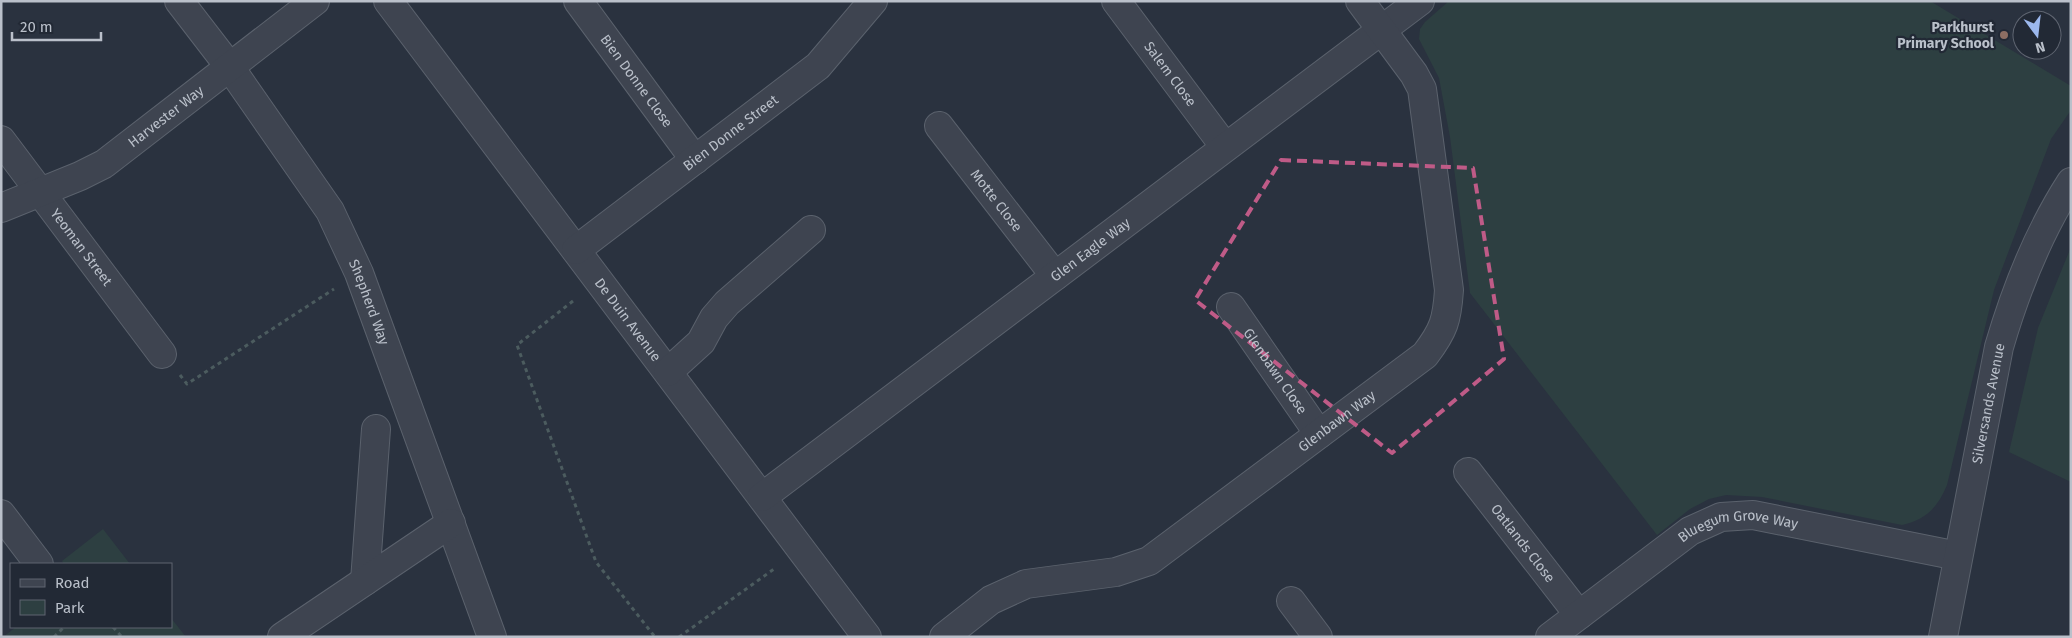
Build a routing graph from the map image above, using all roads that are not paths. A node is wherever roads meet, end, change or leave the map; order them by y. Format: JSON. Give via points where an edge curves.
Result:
{"nodes":[{"id":1,"x":179,"y":1,"type":"edge"},
{"id":2,"x":315,"y":1,"type":"edge"},
{"id":3,"x":388,"y":1,"type":"edge"},
{"id":4,"x":578,"y":1,"type":"edge"},
{"id":5,"x":1116,"y":1,"type":"edge"},
{"id":6,"x":1360,"y":1,"type":"edge"},
{"id":7,"x":1420,"y":1,"type":"edge"},
{"id":8,"x":862,"y":5,"type":"edge"},
{"id":9,"x":1382,"y":30,"type":"junction"},
{"id":10,"x":229,"y":66,"type":"junction"},
{"id":11,"x":939,"y":126,"type":"dead end"},
{"id":12,"x":1,"y":140,"type":"edge"},
{"id":13,"x":1225,"y":148,"type":"junction"},
{"id":14,"x":695,"y":160,"type":"junction"},
{"id":15,"x":2071,"y":182,"type":"edge"},
{"id":16,"x":40,"y":192,"type":"junction"},
{"id":17,"x":1,"y":208,"type":"edge"},
{"id":18,"x":811,"y":230,"type":"dead end"},
{"id":19,"x":576,"y":250,"type":"junction"},
{"id":20,"x":1055,"y":276,"type":"junction"},
{"id":21,"x":1231,"y":307,"type":"dead end"},
{"id":22,"x":162,"y":354,"type":"road end"},
{"id":23,"x":668,"y":372,"type":"junction"},
{"id":24,"x":376,"y":429,"type":"dead end"},
{"id":25,"x":1320,"y":434,"type":"junction"},
{"id":26,"x":1468,"y":472,"type":"dead end"},
{"id":27,"x":762,"y":497,"type":"junction"},
{"id":28,"x":1,"y":514,"type":"edge"},
{"id":29,"x":451,"y":523,"type":"junction"},
{"id":30,"x":1958,"y":556,"type":"junction"},
{"id":31,"x":38,"y":563,"type":"edge"},
{"id":32,"x":365,"y":581,"type":"junction"},
{"id":33,"x":1291,"y":601,"type":"dead end"},
{"id":34,"x":1579,"y":615,"type":"junction"},
{"id":35,"x":282,"y":637,"type":"edge"},
{"id":36,"x":492,"y":637,"type":"edge"},
{"id":37,"x":867,"y":637,"type":"edge"},
{"id":38,"x":944,"y":637,"type":"edge"},
{"id":39,"x":1318,"y":637,"type":"edge"},
{"id":40,"x":1550,"y":637,"type":"edge"},
{"id":41,"x":1943,"y":637,"type":"edge"}],
"edges":[{"from":1,"to":10,"type":"street","name":"Shepherd Way"},
{"from":2,"to":10,"type":"street","name":"Harvester Way"},
{"from":3,"to":19,"type":"street","name":"De Duin Avenue"},
{"from":4,"to":14,"type":"street","name":"Bien Donne Close"},
{"from":5,"to":13,"type":"street","name":"Salem Close"},
{"from":6,"to":9,"type":"street","name":"Glenbawn Way"},
{"from":7,"to":9,"type":"street","name":"Glen Eagle Way"},
{"from":8,"to":14,"type":"street","name":"Bien Donne Street","via":[[818,66]]},
{"from":9,"to":13,"type":"street","name":"Glen Eagle Way"},
{"from":9,"to":25,"type":"street","name":"Glenbawn Way","via":[[1422,89],[1449,290],[1448,314],[1439,336],[1425,355]]},
{"from":10,"to":16,"type":"street","name":"Harvester Way","via":[[104,164]]},
{"from":10,"to":29,"type":"street","name":"Shepherd Way","via":[[330,211],[360,273]]},
{"from":11,"to":20,"type":"street","name":"Motte Close"},
{"from":12,"to":16,"type":"street","name":"Yeoman Street"},
{"from":13,"to":20,"type":"street","name":"Glen Eagle Way"},
{"from":14,"to":19,"type":"street","name":"Bien Donne Street"},
{"from":15,"to":30,"type":"street","name":"Silversands Avenue","via":[[2046,225],[2012,305],[1999,347]]},
{"from":16,"to":17,"type":"street","name":"Harvester Way"},
{"from":16,"to":22,"type":"street","name":"Yeoman Street"},
{"from":18,"to":23,"type":"street","via":[[727,303],[701,342]]},
{"from":19,"to":23,"type":"street","name":"De Duin Avenue"},
{"from":20,"to":27,"type":"street","name":"Glen Eagle Way"},
{"from":21,"to":25,"type":"street","name":"Glenbawn Close"},
{"from":23,"to":27,"type":"street","name":"De Duin Avenue"},
{"from":24,"to":32,"type":"street"},
{"from":25,"to":38,"type":"street","name":"Glenbawn Way","via":[[1149,561],[1116,572],[1026,584],[991,600]]},
{"from":26,"to":34,"type":"street","name":"Oatlands Close"},
{"from":27,"to":37,"type":"street","name":"De Duin Avenue"},
{"from":28,"to":31,"type":"street"},
{"from":29,"to":32,"type":"street"},
{"from":29,"to":36,"type":"street","name":"Shepherd Way"},
{"from":30,"to":34,"type":"street","name":"Bluegum Grove Way","via":[[1753,515],[1721,517],[1690,530]]},
{"from":30,"to":41,"type":"street","name":"Silversands Avenue"},
{"from":32,"to":35,"type":"street"},
{"from":33,"to":39,"type":"street"},
{"from":34,"to":40,"type":"street","name":"Bluegum Grove Way"}]}
